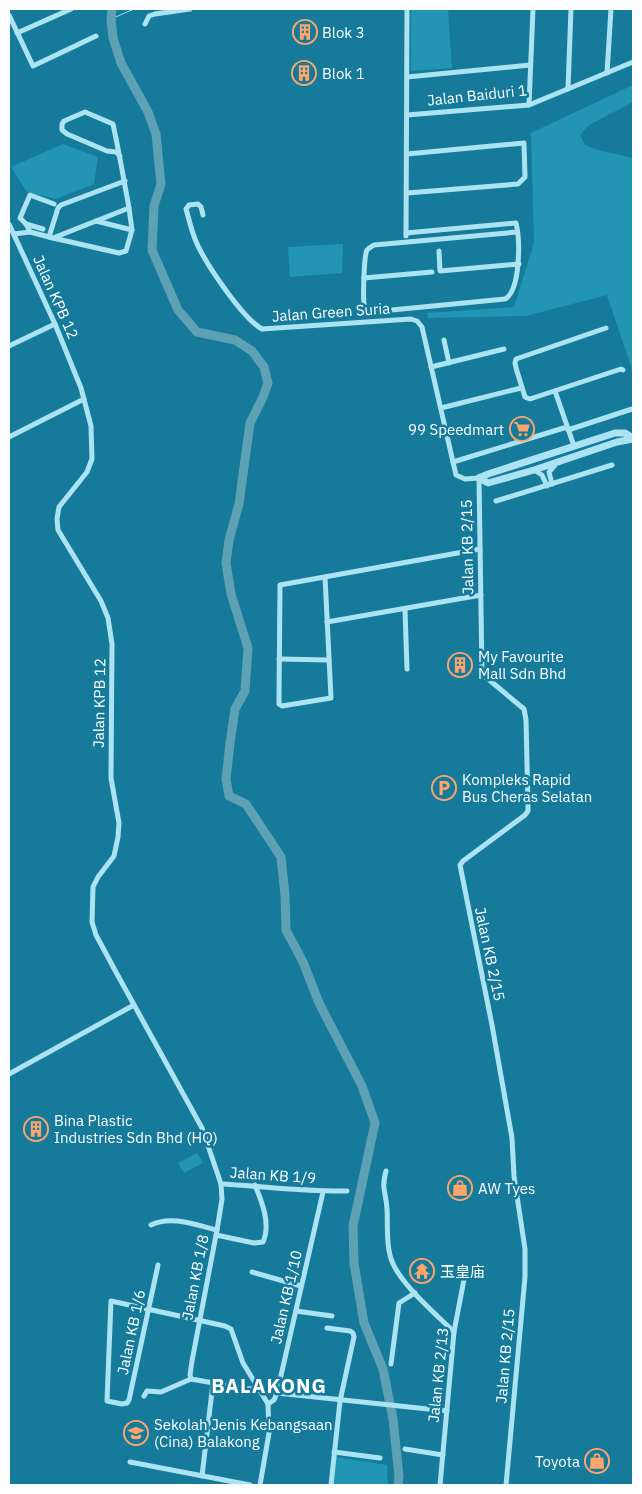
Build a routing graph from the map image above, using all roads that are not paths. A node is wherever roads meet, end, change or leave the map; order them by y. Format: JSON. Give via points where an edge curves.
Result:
{"nodes":[{"id":1,"x":71,"y":9,"type":"edge"},
{"id":2,"x":190,"y":9,"type":"edge"},
{"id":3,"x":407,"y":9,"type":"edge"},
{"id":4,"x":533,"y":9,"type":"edge"},
{"id":5,"x":571,"y":9,"type":"edge"},
{"id":6,"x":611,"y":9,"type":"edge"},
{"id":7,"x":9,"y":15,"type":"edge"},
{"id":8,"x":145,"y":24,"type":"dead end"},
{"id":9,"x":17,"y":33,"type":"junction"},
{"id":10,"x":96,"y":36,"type":"dead end"},
{"id":11,"x":633,"y":62,"type":"edge"},
{"id":12,"x":530,"y":66,"type":"junction"},
{"id":13,"x":607,"y":73,"type":"junction"},
{"id":14,"x":407,"y":77,"type":"junction"},
{"id":15,"x":568,"y":89,"type":"junction"},
{"id":16,"x":529,"y":104,"type":"junction"},
{"id":17,"x":407,"y":115,"type":"junction"},
{"id":18,"x":407,"y":154,"type":"junction"},
{"id":19,"x":120,"y":156,"type":"junction"},
{"id":20,"x":124,"y":181,"type":"junction"},
{"id":21,"x":406,"y":192,"type":"junction"},
{"id":22,"x":54,"y":204,"type":"dead end"},
{"id":23,"x":130,"y":208,"type":"junction"},
{"id":24,"x":203,"y":215,"type":"dead end"},
{"id":25,"x":95,"y":221,"type":"junction"},
{"id":26,"x":9,"y":224,"type":"edge"},
{"id":27,"x":26,"y":224,"type":"junction"},
{"id":28,"x":43,"y":229,"type":"dead end"},
{"id":29,"x":132,"y":230,"type":"junction"},
{"id":30,"x":30,"y":232,"type":"junction"},
{"id":31,"x":517,"y":232,"type":"junction"},
{"id":32,"x":406,"y":233,"type":"junction"},
{"id":33,"x":14,"y":234,"type":"junction"},
{"id":34,"x":51,"y":238,"type":"junction"},
{"id":35,"x":406,"y":242,"type":"junction"},
{"id":36,"x":439,"y":251,"type":"dead end"},
{"id":37,"x":519,"y":264,"type":"junction"},
{"id":38,"x":432,"y":272,"type":"dead end"},
{"id":39,"x":364,"y":278,"type":"junction"},
{"id":40,"x":55,"y":324,"type":"junction"},
{"id":41,"x":606,"y":328,"type":"dead end"},
{"id":42,"x":444,"y":340,"type":"dead end"},
{"id":43,"x":9,"y":346,"type":"edge"},
{"id":44,"x":504,"y":349,"type":"dead end"},
{"id":45,"x":449,"y":363,"type":"junction"},
{"id":46,"x":434,"y":367,"type":"junction"},
{"id":47,"x":623,"y":370,"type":"dead end"},
{"id":48,"x":521,"y":388,"type":"junction"},
{"id":49,"x":555,"y":390,"type":"junction"},
{"id":50,"x":84,"y":399,"type":"junction"},
{"id":51,"x":444,"y":407,"type":"junction"},
{"id":52,"x":632,"y":409,"type":"dead end"},
{"id":53,"x":569,"y":429,"type":"junction"},
{"id":54,"x":9,"y":437,"type":"edge"},
{"id":55,"x":633,"y":438,"type":"edge"},
{"id":56,"x":574,"y":446,"type":"junction"},
{"id":57,"x":453,"y":462,"type":"junction"},
{"id":58,"x":557,"y":463,"type":"junction"},
{"id":59,"x":612,"y":465,"type":"dead end"},
{"id":60,"x":534,"y":470,"type":"junction"},
{"id":61,"x":479,"y":478,"type":"junction"},
{"id":62,"x":550,"y":485,"type":"junction"},
{"id":63,"x":496,"y":501,"type":"dead end"},
{"id":64,"x":480,"y":549,"type":"junction"},
{"id":65,"x":325,"y":577,"type":"junction"},
{"id":66,"x":481,"y":595,"type":"junction"},
{"id":67,"x":406,"y":610,"type":"junction"},
{"id":68,"x":327,"y":622,"type":"junction"},
{"id":69,"x":279,"y":659,"type":"junction"},
{"id":70,"x":329,"y":660,"type":"junction"},
{"id":71,"x":407,"y":669,"type":"dead end"},
{"id":72,"x":134,"y":1005,"type":"junction"},
{"id":73,"x":9,"y":1074,"type":"edge"},
{"id":74,"x":386,"y":1171,"type":"dead end"},
{"id":75,"x":221,"y":1184,"type":"junction"},
{"id":76,"x":255,"y":1186,"type":"junction"},
{"id":77,"x":347,"y":1191,"type":"dead end"},
{"id":78,"x":323,"y":1192,"type":"junction"},
{"id":79,"x":151,"y":1225,"type":"dead end"},
{"id":80,"x":216,"y":1232,"type":"junction"},
{"id":81,"x":158,"y":1265,"type":"dead end"},
{"id":82,"x":466,"y":1268,"type":"dead end"},
{"id":83,"x":252,"y":1272,"type":"dead end"},
{"id":84,"x":301,"y":1286,"type":"junction"},
{"id":85,"x":415,"y":1293,"type":"junction"},
{"id":86,"x":148,"y":1308,"type":"junction"},
{"id":87,"x":296,"y":1311,"type":"junction"},
{"id":88,"x":332,"y":1316,"type":"dead end"},
{"id":89,"x":200,"y":1321,"type":"junction"},
{"id":90,"x":327,"y":1328,"type":"dead end"},
{"id":91,"x":454,"y":1332,"type":"junction"},
{"id":92,"x":391,"y":1364,"type":"dead end"},
{"id":93,"x":190,"y":1377,"type":"junction"},
{"id":94,"x":212,"y":1383,"type":"junction"},
{"id":95,"x":257,"y":1388,"type":"junction"},
{"id":96,"x":278,"y":1393,"type":"junction"},
{"id":97,"x":144,"y":1396,"type":"dead end"},
{"id":98,"x":340,"y":1401,"type":"junction"},
{"id":99,"x":268,"y":1404,"type":"junction"},
{"id":100,"x":447,"y":1412,"type":"junction"},
{"id":101,"x":405,"y":1449,"type":"dead end"},
{"id":102,"x":334,"y":1452,"type":"junction"},
{"id":103,"x":443,"y":1455,"type":"junction"},
{"id":104,"x":380,"y":1458,"type":"dead end"},
{"id":105,"x":130,"y":1462,"type":"dead end"},
{"id":106,"x":202,"y":1476,"type":"junction"},
{"id":107,"x":250,"y":1485,"type":"edge"},
{"id":108,"x":260,"y":1485,"type":"edge"},
{"id":109,"x":330,"y":1485,"type":"edge"},
{"id":110,"x":440,"y":1485,"type":"edge"},
{"id":111,"x":506,"y":1485,"type":"edge"}],
"edges":[{"from":1,"to":9,"type":"street"},
{"from":2,"to":8,"type":"street","via":[[155,14],[149,16]]},
{"from":3,"to":14,"type":"street"},
{"from":4,"to":12,"type":"street"},
{"from":5,"to":15,"type":"street"},
{"from":6,"to":13,"type":"street"},
{"from":7,"to":9,"type":"street"},
{"from":9,"to":10,"type":"street","via":[[33,66]]},
{"from":11,"to":13,"type":"street","name":"Jalan Baiduri 1"},
{"from":12,"to":14,"type":"street"},
{"from":12,"to":16,"type":"street"},
{"from":13,"to":15,"type":"street","name":"Jalan Baiduri 1"},
{"from":14,"to":17,"type":"street"},
{"from":15,"to":16,"type":"street","name":"Jalan Baiduri 1"},
{"from":16,"to":17,"type":"street","name":"Jalan Baiduri 1"},
{"from":17,"to":18,"type":"street"},
{"from":18,"to":21,"type":"street"},
{"from":18,"to":21,"type":"street","via":[[524,143],[525,177],[518,184]]},
{"from":19,"to":19,"type":"street","via":[[66,134],[62,124],[85,112],[113,124]]},
{"from":19,"to":20,"type":"street"},
{"from":20,"to":23,"type":"street"},
{"from":20,"to":34,"type":"street","via":[[61,205]]},
{"from":21,"to":32,"type":"street"},
{"from":22,"to":27,"type":"street","via":[[30,196],[20,218]]},
{"from":23,"to":25,"type":"street"},
{"from":23,"to":29,"type":"street"},
{"from":24,"to":46,"type":"street","name":"Jalan Green Suria","via":[[198,204],[189,204],[186,209],[195,240],[224,288],[258,327],[414,319],[422,328]]},
{"from":25,"to":29,"type":"street"},
{"from":25,"to":34,"type":"street"},
{"from":26,"to":33,"type":"street","name":"Jalan KPB 12"},
{"from":27,"to":28,"type":"street"},
{"from":27,"to":30,"type":"street"},
{"from":29,"to":34,"type":"street","via":[[123,253]]},
{"from":30,"to":33,"type":"street"},
{"from":30,"to":34,"type":"street"},
{"from":31,"to":32,"type":"street","via":[[516,223]]},
{"from":31,"to":35,"type":"street"},
{"from":31,"to":37,"type":"street"},
{"from":32,"to":35,"type":"street"},
{"from":33,"to":40,"type":"street","name":"Jalan KPB 12"},
{"from":35,"to":39,"type":"street","via":[[374,245],[368,249]]},
{"from":36,"to":37,"type":"street","via":[[440,271]]},
{"from":37,"to":39,"type":"street","via":[[511,294],[505,299],[371,312],[364,305]]},
{"from":38,"to":39,"type":"street"},
{"from":40,"to":43,"type":"street"},
{"from":40,"to":50,"type":"street","name":"Jalan KPB 12"},
{"from":41,"to":48,"type":"street","via":[[516,359]]},
{"from":42,"to":45,"type":"street"},
{"from":44,"to":45,"type":"street"},
{"from":45,"to":46,"type":"street"},
{"from":46,"to":51,"type":"street"},
{"from":47,"to":49,"type":"street"},
{"from":48,"to":49,"type":"street","via":[[524,397],[530,399]]},
{"from":48,"to":51,"type":"street"},
{"from":49,"to":53,"type":"street"},
{"from":50,"to":54,"type":"street"},
{"from":50,"to":72,"type":"street","name":"Jalan KPB 12","via":[[91,426],[92,459],[87,472],[59,507],[57,519],[58,530],[102,601],[110,630],[113,672],[111,778],[119,823],[114,856],[93,887],[92,922]]},
{"from":51,"to":57,"type":"street"},
{"from":52,"to":53,"type":"street"},
{"from":53,"to":56,"type":"street"},
{"from":53,"to":57,"type":"street"},
{"from":55,"to":56,"type":"street","via":[[625,433],[615,433]]},
{"from":55,"to":58,"type":"street"},
{"from":56,"to":61,"type":"street"},
{"from":57,"to":61,"type":"street","via":[[456,475],[465,479]]},
{"from":58,"to":60,"type":"street"},
{"from":58,"to":62,"type":"street","via":[[550,472]]},
{"from":59,"to":62,"type":"street"},
{"from":60,"to":61,"type":"street","via":[[488,483]]},
{"from":60,"to":62,"type":"street"},
{"from":61,"to":64,"type":"street","name":"Jalan KB 2/15"},
{"from":62,"to":63,"type":"street"},
{"from":64,"to":65,"type":"street"},
{"from":64,"to":66,"type":"street","name":"Jalan KB 2/15"},
{"from":65,"to":68,"type":"street"},
{"from":65,"to":69,"type":"street","via":[[280,585]]},
{"from":66,"to":67,"type":"street"},
{"from":66,"to":111,"type":"street","name":"Jalan KB 2/15","via":[[482,674],[524,710],[526,720],[528,811],[460,865],[510,1130],[525,1249]]},
{"from":67,"to":68,"type":"street"},
{"from":67,"to":71,"type":"street"},
{"from":68,"to":70,"type":"street"},
{"from":69,"to":70,"type":"street"},
{"from":69,"to":70,"type":"street","via":[[279,704],[282,706],[331,698]]},
{"from":72,"to":73,"type":"street"},
{"from":72,"to":75,"type":"street","name":"Jalan KPB 12","via":[[202,1128]]},
{"from":74,"to":85,"type":"street","via":[[383,1190],[390,1256]]},
{"from":75,"to":76,"type":"street","name":"Jalan KB 1/9"},
{"from":75,"to":80,"type":"street","name":"Jalan KB 1/8","via":[[222,1199]]},
{"from":76,"to":78,"type":"street","name":"Jalan KB 1/9"},
{"from":76,"to":80,"type":"street","via":[[264,1211],[263,1242],[254,1243]]},
{"from":77,"to":78,"type":"street","name":"Jalan KB 1/9"},
{"from":78,"to":84,"type":"street","name":"Jalan KB 1/10"},
{"from":79,"to":80,"type":"street","via":[[171,1220]]},
{"from":80,"to":89,"type":"street","name":"Jalan KB 1/8"},
{"from":81,"to":86,"type":"street","name":"Jalan KB 1/6"},
{"from":82,"to":91,"type":"street","name":"Jalan KB 2/13"},
{"from":83,"to":84,"type":"street"},
{"from":84,"to":87,"type":"street","name":"Jalan KB 1/10"},
{"from":85,"to":91,"type":"street"},
{"from":85,"to":92,"type":"street","via":[[399,1303]]},
{"from":86,"to":86,"type":"street","name":"Jalan KB 1/6","via":[[112,1301],[107,1401],[127,1403]]},
{"from":86,"to":89,"type":"street"},
{"from":87,"to":88,"type":"street"},
{"from":87,"to":96,"type":"street","name":"Jalan KB 1/10"},
{"from":89,"to":93,"type":"street","name":"Jalan KB 1/8"},
{"from":89,"to":95,"type":"street","via":[[230,1330]]},
{"from":90,"to":98,"type":"street","via":[[350,1331],[354,1337]]},
{"from":91,"to":100,"type":"street","name":"Jalan KB 2/13"},
{"from":93,"to":94,"type":"street"},
{"from":93,"to":97,"type":"street","via":[[161,1392],[147,1391]]},
{"from":94,"to":95,"type":"street"},
{"from":94,"to":106,"type":"street"},
{"from":95,"to":99,"type":"street"},
{"from":96,"to":98,"type":"street"},
{"from":96,"to":99,"type":"street","name":"Jalan KB 1/10"},
{"from":98,"to":100,"type":"street"},
{"from":98,"to":102,"type":"street"},
{"from":99,"to":108,"type":"street","via":[[269,1434]]},
{"from":100,"to":103,"type":"street","name":"Jalan KB 2/13"},
{"from":101,"to":103,"type":"street"},
{"from":102,"to":104,"type":"street"},
{"from":102,"to":109,"type":"street"},
{"from":103,"to":110,"type":"street","name":"Jalan KB 2/13"},
{"from":105,"to":106,"type":"street"},
{"from":106,"to":107,"type":"street"}]}
